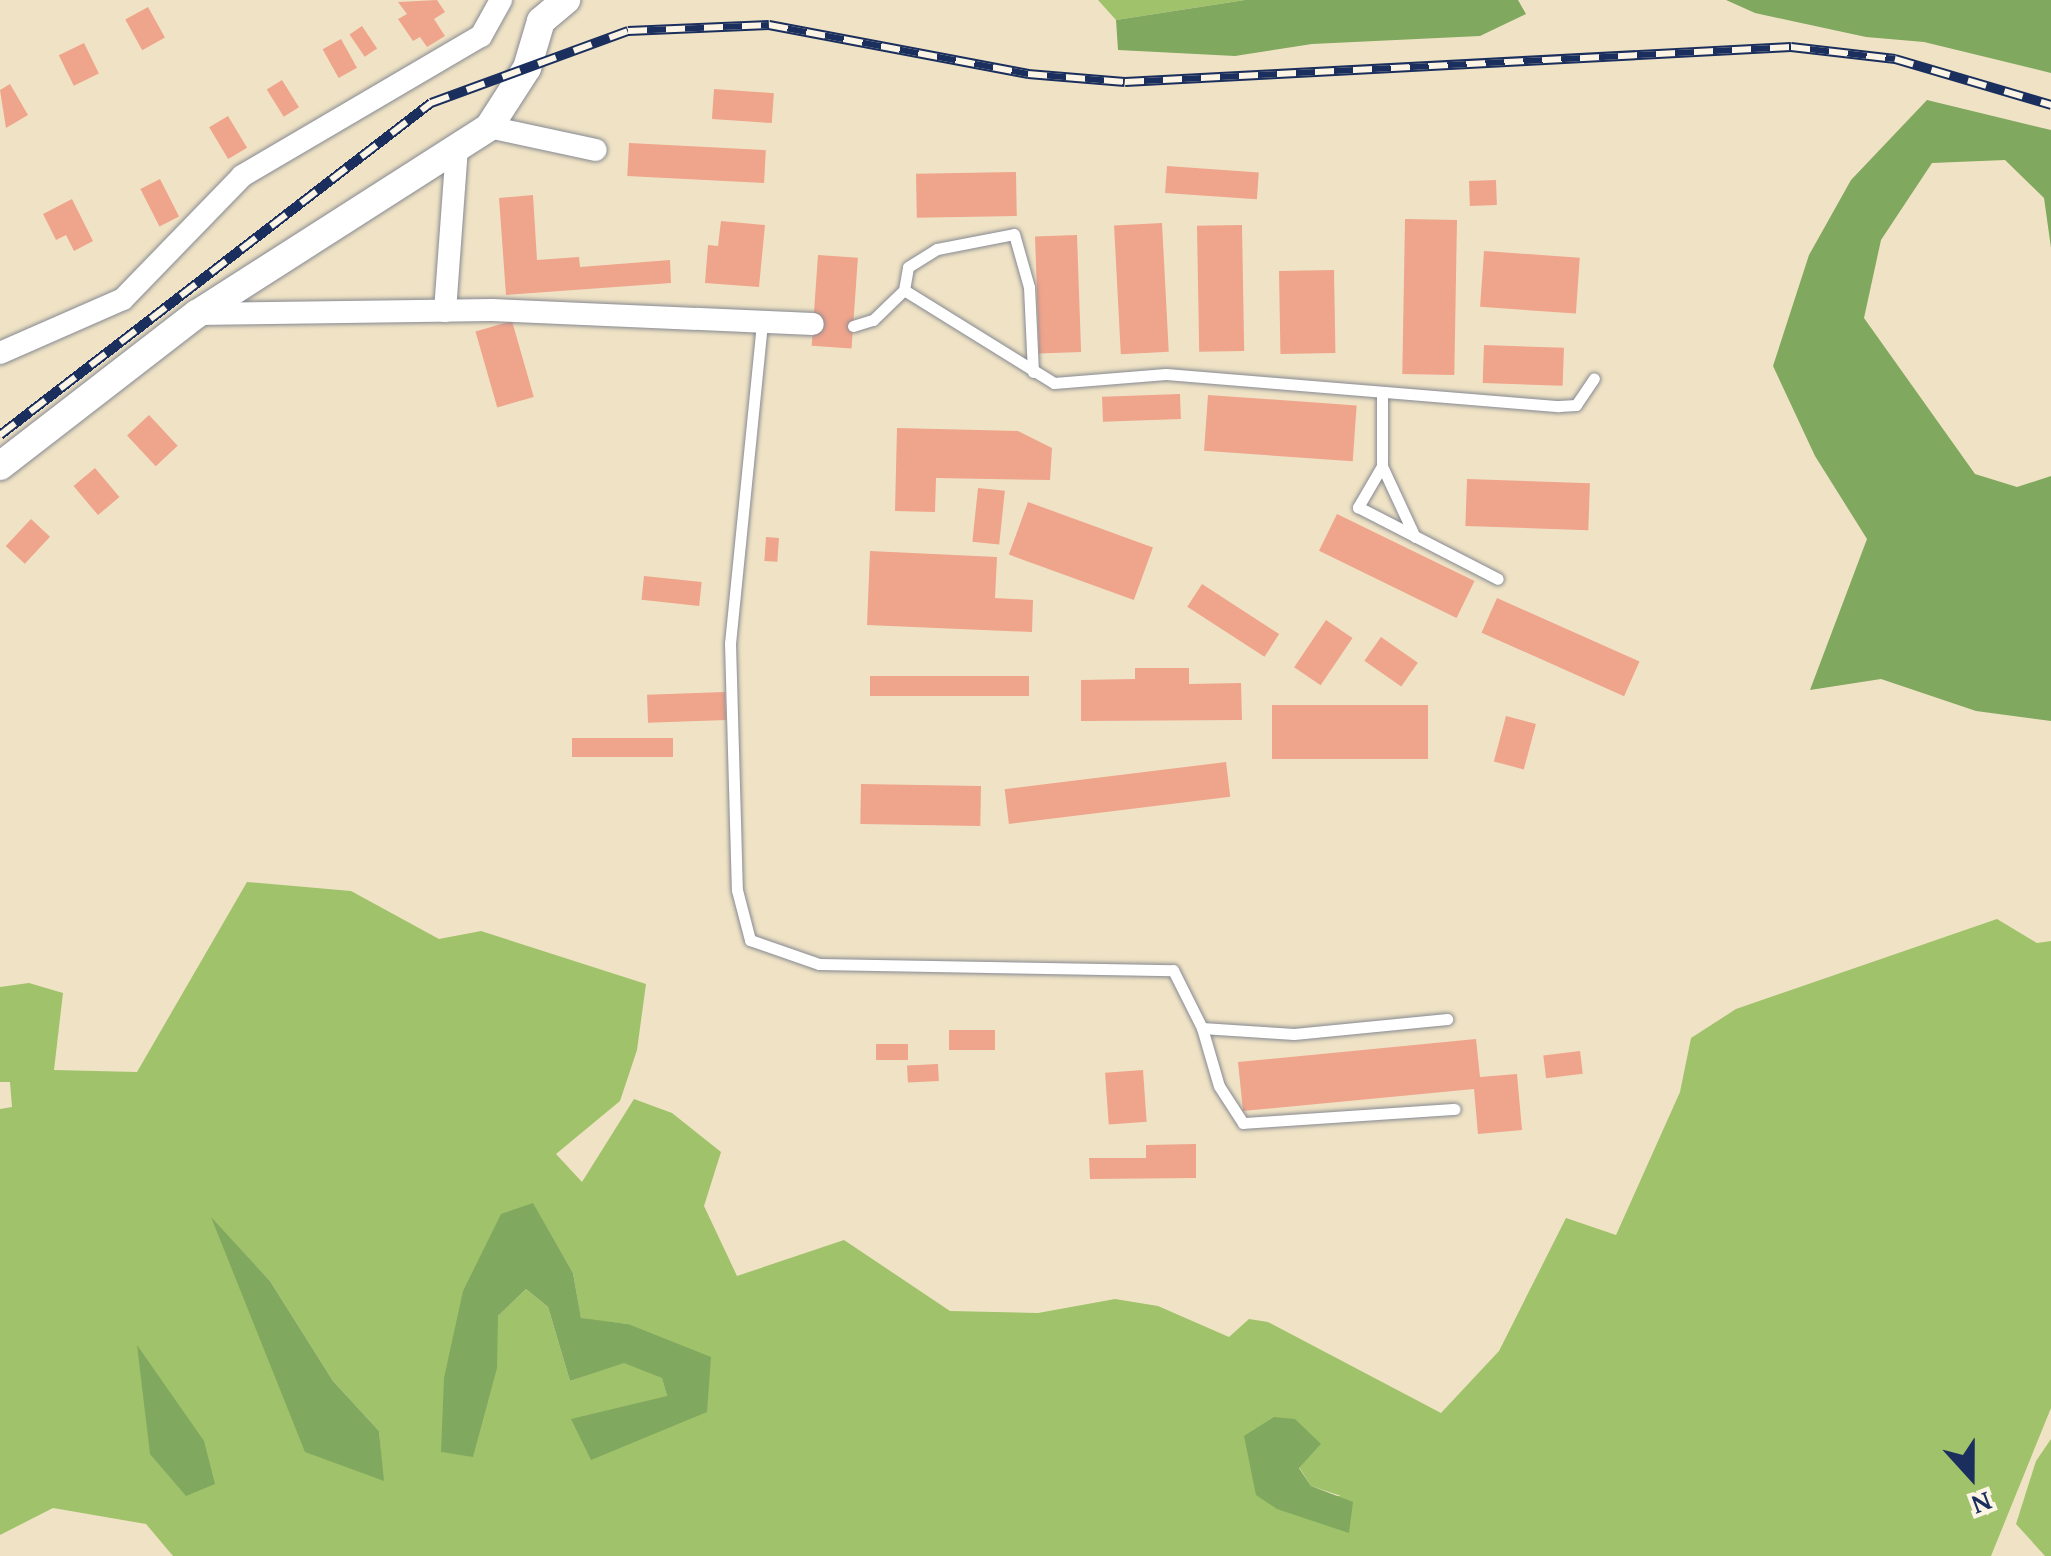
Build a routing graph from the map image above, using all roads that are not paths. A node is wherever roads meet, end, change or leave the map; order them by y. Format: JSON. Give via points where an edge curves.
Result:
{"nodes":[{"id":1,"x":502,"y":0,"type":"edge"},
{"id":2,"x":566,"y":0,"type":"edge"},
{"id":3,"x":490,"y":127,"type":"junction"},
{"id":4,"x":458,"y":149,"type":"junction"},
{"id":5,"x":596,"y":150,"type":"dead end"},
{"id":6,"x":904,"y":290,"type":"junction"},
{"id":7,"x":446,"y":311,"type":"junction"},
{"id":8,"x":197,"y":314,"type":"junction"},
{"id":9,"x":762,"y":323,"type":"junction"},
{"id":10,"x":813,"y":324,"type":"dead end"},
{"id":11,"x":853,"y":326,"type":"dead end"},
{"id":12,"x":0,"y":353,"type":"edge"},
{"id":13,"x":1033,"y":372,"type":"junction"},
{"id":14,"x":1594,"y":378,"type":"dead end"},
{"id":15,"x":1382,"y":396,"type":"junction"},
{"id":16,"x":0,"y":466,"type":"edge"},
{"id":17,"x":1382,"y":466,"type":"junction"},
{"id":18,"x":1416,"y":536,"type":"junction"},
{"id":19,"x":1498,"y":579,"type":"dead end"},
{"id":20,"x":1447,"y":1019,"type":"dead end"},
{"id":21,"x":1202,"y":1028,"type":"junction"},
{"id":22,"x":1456,"y":1109,"type":"dead end"}],
"edges":[{"from":1,"to":12,"type":"street","via":[[481,36],[242,176],[123,299]]},
{"from":2,"to":3,"type":"street","via":[[541,21],[526,68]]},
{"from":3,"to":4,"type":"street"},
{"from":3,"to":5,"type":"street"},
{"from":4,"to":7,"type":"street"},
{"from":4,"to":8,"type":"street","via":[[350,211]]},
{"from":6,"to":11,"type":"lane","via":[[873,320]]},
{"from":6,"to":13,"type":"lane"},
{"from":6,"to":13,"type":"lane","via":[[908,267],[937,248],[1014,234],[1029,287]]},
{"from":7,"to":8,"type":"street"},
{"from":7,"to":9,"type":"street"},
{"from":8,"to":16,"type":"street"},
{"from":9,"to":10,"type":"street"},
{"from":9,"to":21,"type":"lane","via":[[730,643],[737,890],[750,940],[819,964],[1173,970]]},
{"from":13,"to":15,"type":"lane","via":[[1054,383],[1166,374],[1346,386]]},
{"from":14,"to":15,"type":"lane","via":[[1576,404],[1558,406]]},
{"from":15,"to":17,"type":"lane"},
{"from":17,"to":18,"type":"lane"},
{"from":17,"to":18,"type":"lane","via":[[1358,507]]},
{"from":18,"to":19,"type":"lane"},
{"from":20,"to":21,"type":"lane","via":[[1294,1034]]},
{"from":21,"to":22,"type":"lane","via":[[1219,1086],[1244,1123]]}]}
